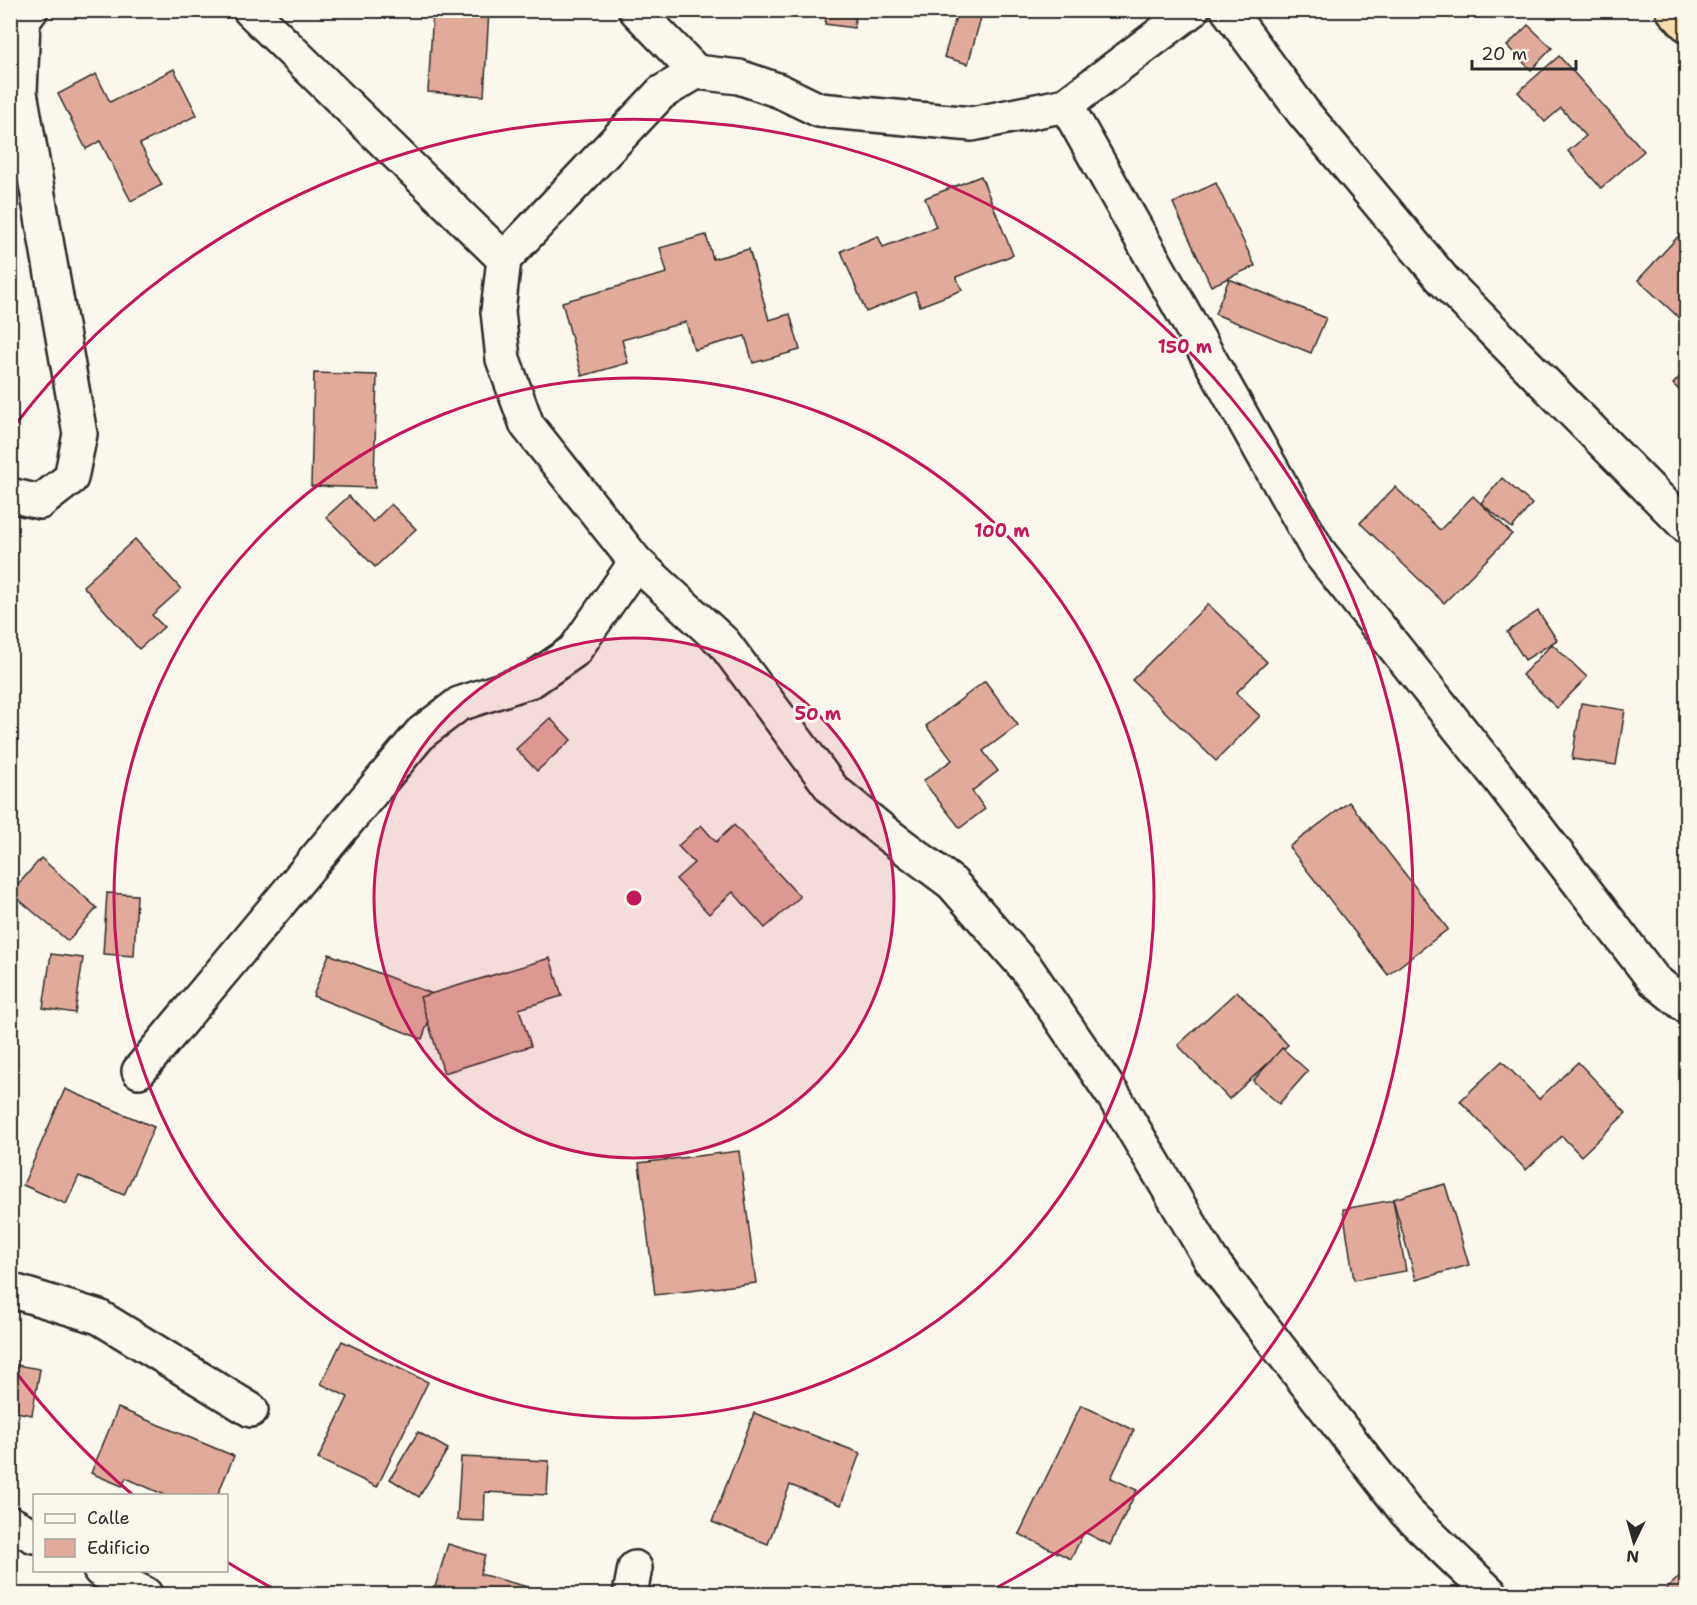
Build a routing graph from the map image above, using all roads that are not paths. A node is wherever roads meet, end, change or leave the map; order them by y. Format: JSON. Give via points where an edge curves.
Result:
{"nodes":[{"id":1,"x":31,"y":10,"type":"edge"},
{"id":2,"x":250,"y":10,"type":"edge"},
{"id":3,"x":636,"y":10,"type":"edge"},
{"id":4,"x":1192,"y":10,"type":"edge"},
{"id":5,"x":1228,"y":10,"type":"edge"},
{"id":6,"x":1673,"y":10,"type":"edge"},
{"id":7,"x":1686,"y":24,"type":"edge"},
{"id":8,"x":696,"y":72,"type":"junction"},
{"id":9,"x":1066,"y":105,"type":"junction"},
{"id":10,"x":504,"y":259,"type":"junction"},
{"id":11,"x":10,"y":495,"type":"edge"},
{"id":12,"x":1686,"y":526,"type":"edge"},
{"id":13,"x":636,"y":562,"type":"junction"},
{"id":14,"x":1686,"y":1006,"type":"edge"},
{"id":15,"x":139,"y":1071,"type":"dead end"},
{"id":16,"x":10,"y":1290,"type":"edge"},
{"id":17,"x":251,"y":1410,"type":"dead end"},
{"id":18,"x":10,"y":1523,"type":"edge"},
{"id":19,"x":33,"y":1535,"type":"edge"},
{"id":20,"x":104,"y":1572,"type":"edge"},
{"id":21,"x":145,"y":1594,"type":"edge"},
{"id":22,"x":1491,"y":1594,"type":"edge"}],
"edges":[{"from":1,"to":11,"type":"street","via":[[23,21],[20,92],[80,434],[71,478],[40,502]]},
{"from":2,"to":10,"type":"street"},
{"from":3,"to":8,"type":"street"},
{"from":4,"to":9,"type":"street"},
{"from":5,"to":12,"type":"street","via":[[1303,112],[1444,281]]},
{"from":6,"to":7,"type":"highway"},
{"from":8,"to":9,"type":"street","via":[[738,77],[819,110],[972,124]]},
{"from":8,"to":10,"type":"street","via":[[661,93]]},
{"from":9,"to":14,"type":"street","via":[[1318,551],[1654,980]]},
{"from":10,"to":13,"type":"street","via":[[498,311],[503,359],[527,425]]},
{"from":13,"to":15,"type":"street","via":[[574,651],[532,680],[459,704],[421,733]]},
{"from":13,"to":22,"type":"street","via":[[724,643],[834,790],[952,883],[1027,969],[1115,1098],[1211,1260],[1406,1512]]},
{"from":16,"to":17,"type":"street","via":[[99,1317]]},
{"from":18,"to":19,"type":"street"},
{"from":20,"to":21,"type":"street"}]}
